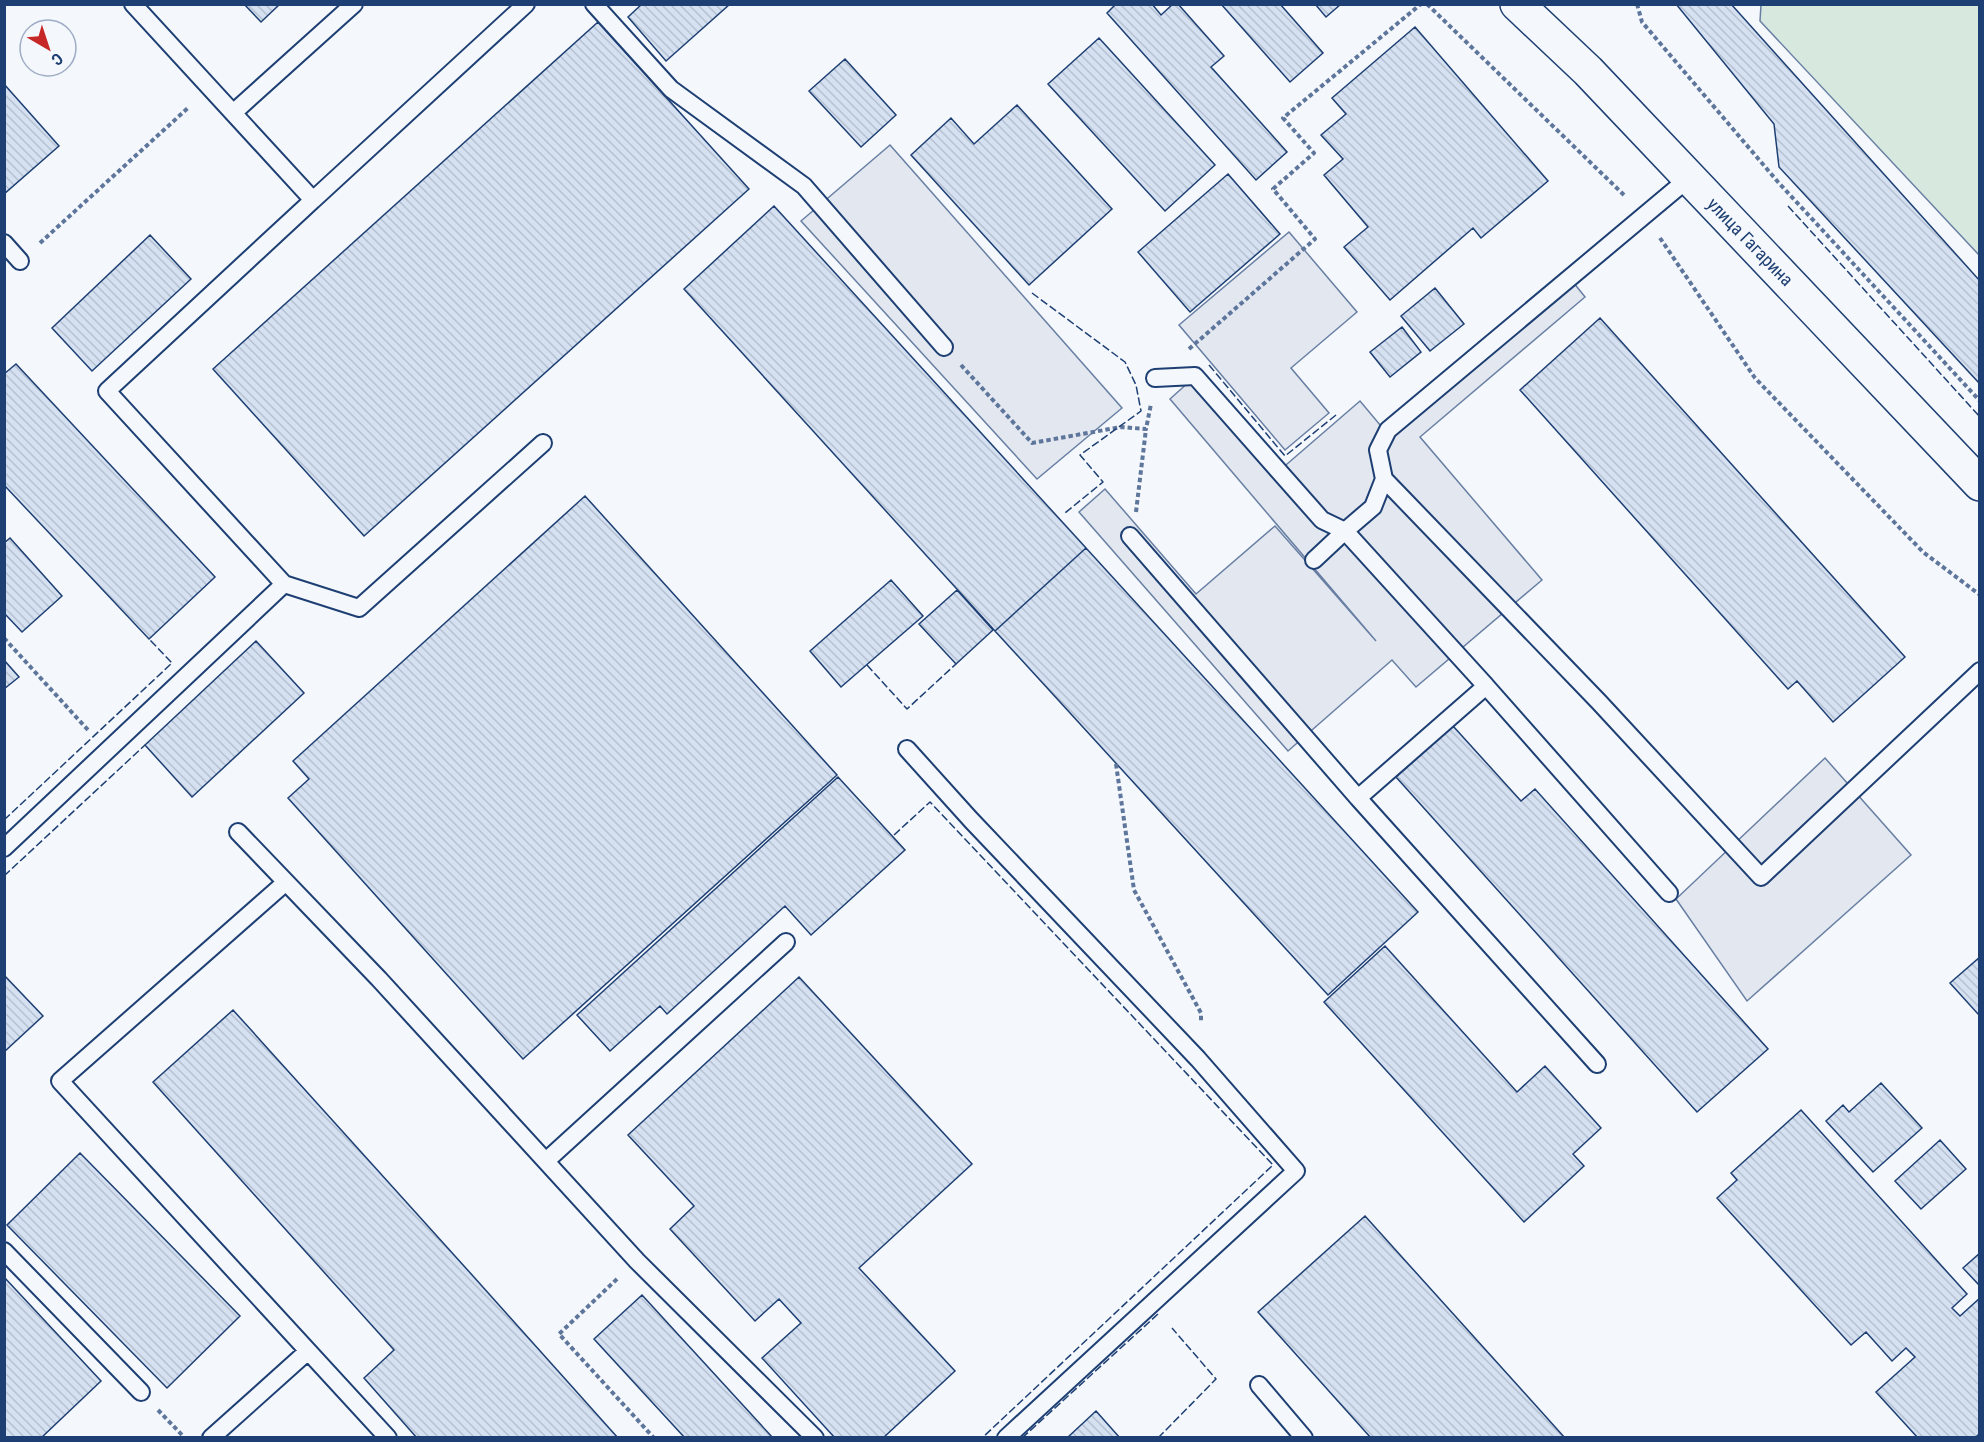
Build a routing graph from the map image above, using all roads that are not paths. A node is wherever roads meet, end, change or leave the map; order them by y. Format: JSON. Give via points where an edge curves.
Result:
{"nodes":[{"id":1,"x":133,"y":4,"type":"edge"},
{"id":2,"x":354,"y":4,"type":"edge"},
{"id":3,"x":526,"y":4,"type":"edge"},
{"id":4,"x":594,"y":4,"type":"edge"},
{"id":5,"x":1517,"y":4,"type":"edge"},
{"id":6,"x":233,"y":113,"type":"junction"},
{"id":7,"x":1689,"y":178,"type":"junction"},
{"id":8,"x":313,"y":200,"type":"junction"},
{"id":9,"x":4,"y":243,"type":"edge"},
{"id":10,"x":21,"y":261,"type":"road end"},
{"id":11,"x":945,"y":346,"type":"road end"},
{"id":12,"x":1155,"y":378,"type":"road end"},
{"id":13,"x":543,"y":443,"type":"dead end"},
{"id":14,"x":1384,"y":479,"type":"junction"},
{"id":15,"x":1980,"y":484,"type":"edge"},
{"id":16,"x":1345,"y":531,"type":"junction"},
{"id":17,"x":1130,"y":536,"type":"road end"},
{"id":18,"x":1314,"y":560,"type":"dead end"},
{"id":19,"x":284,"y":584,"type":"junction"},
{"id":20,"x":1980,"y":671,"type":"edge"},
{"id":21,"x":1486,"y":686,"type":"junction"},
{"id":22,"x":908,"y":750,"type":"dead end"},
{"id":23,"x":1358,"y":798,"type":"junction"},
{"id":24,"x":238,"y":832,"type":"dead end"},
{"id":25,"x":4,"y":848,"type":"edge"},
{"id":26,"x":286,"y":882,"type":"junction"},
{"id":27,"x":1669,"y":893,"type":"dead end"},
{"id":28,"x":786,"y":942,"type":"dead end"},
{"id":29,"x":1597,"y":1064,"type":"dead end"},
{"id":30,"x":546,"y":1161,"type":"junction"},
{"id":31,"x":4,"y":1251,"type":"edge"},
{"id":32,"x":308,"y":1351,"type":"junction"},
{"id":33,"x":1259,"y":1385,"type":"dead end"},
{"id":34,"x":141,"y":1392,"type":"road end"},
{"id":35,"x":211,"y":1437,"type":"edge"},
{"id":36,"x":388,"y":1437,"type":"edge"},
{"id":37,"x":815,"y":1437,"type":"edge"},
{"id":38,"x":1006,"y":1437,"type":"edge"},
{"id":39,"x":1304,"y":1437,"type":"edge"}],
"edges":[{"from":1,"to":6,"type":"lane"},
{"from":2,"to":6,"type":"lane"},
{"from":3,"to":8,"type":"lane"},
{"from":4,"to":11,"type":"lane","via":[[671,89],[804,186]]},
{"from":5,"to":7,"type":"main road","name":"улица Гагарина","via":[[1588,71]]},
{"from":6,"to":8,"type":"lane"},
{"from":7,"to":14,"type":"lane","via":[[1388,430],[1378,450]]},
{"from":7,"to":15,"type":"main road","name":"улица Гагарина"},
{"from":8,"to":19,"type":"lane","via":[[107,391]]},
{"from":9,"to":10,"type":"lane"},
{"from":12,"to":16,"type":"lane","via":[[1194,376],[1322,520]]},
{"from":13,"to":19,"type":"lane","via":[[359,608]]},
{"from":14,"to":16,"type":"lane","via":[[1373,507]]},
{"from":14,"to":20,"type":"lane","via":[[1761,877]]},
{"from":16,"to":18,"type":"lane"},
{"from":16,"to":21,"type":"lane"},
{"from":17,"to":23,"type":"lane"},
{"from":19,"to":25,"type":"lane"},
{"from":21,"to":23,"type":"lane"},
{"from":21,"to":27,"type":"lane"},
{"from":22,"to":38,"type":"lane","via":[[1198,1059],[1296,1171]]},
{"from":23,"to":29,"type":"lane"},
{"from":24,"to":26,"type":"lane"},
{"from":26,"to":30,"type":"lane"},
{"from":26,"to":32,"type":"lane","via":[[60,1081]]},
{"from":28,"to":30,"type":"lane"},
{"from":30,"to":37,"type":"lane","via":[[637,1261]]},
{"from":31,"to":34,"type":"lane"},
{"from":32,"to":35,"type":"lane"},
{"from":32,"to":36,"type":"lane"},
{"from":33,"to":39,"type":"lane"}]}
